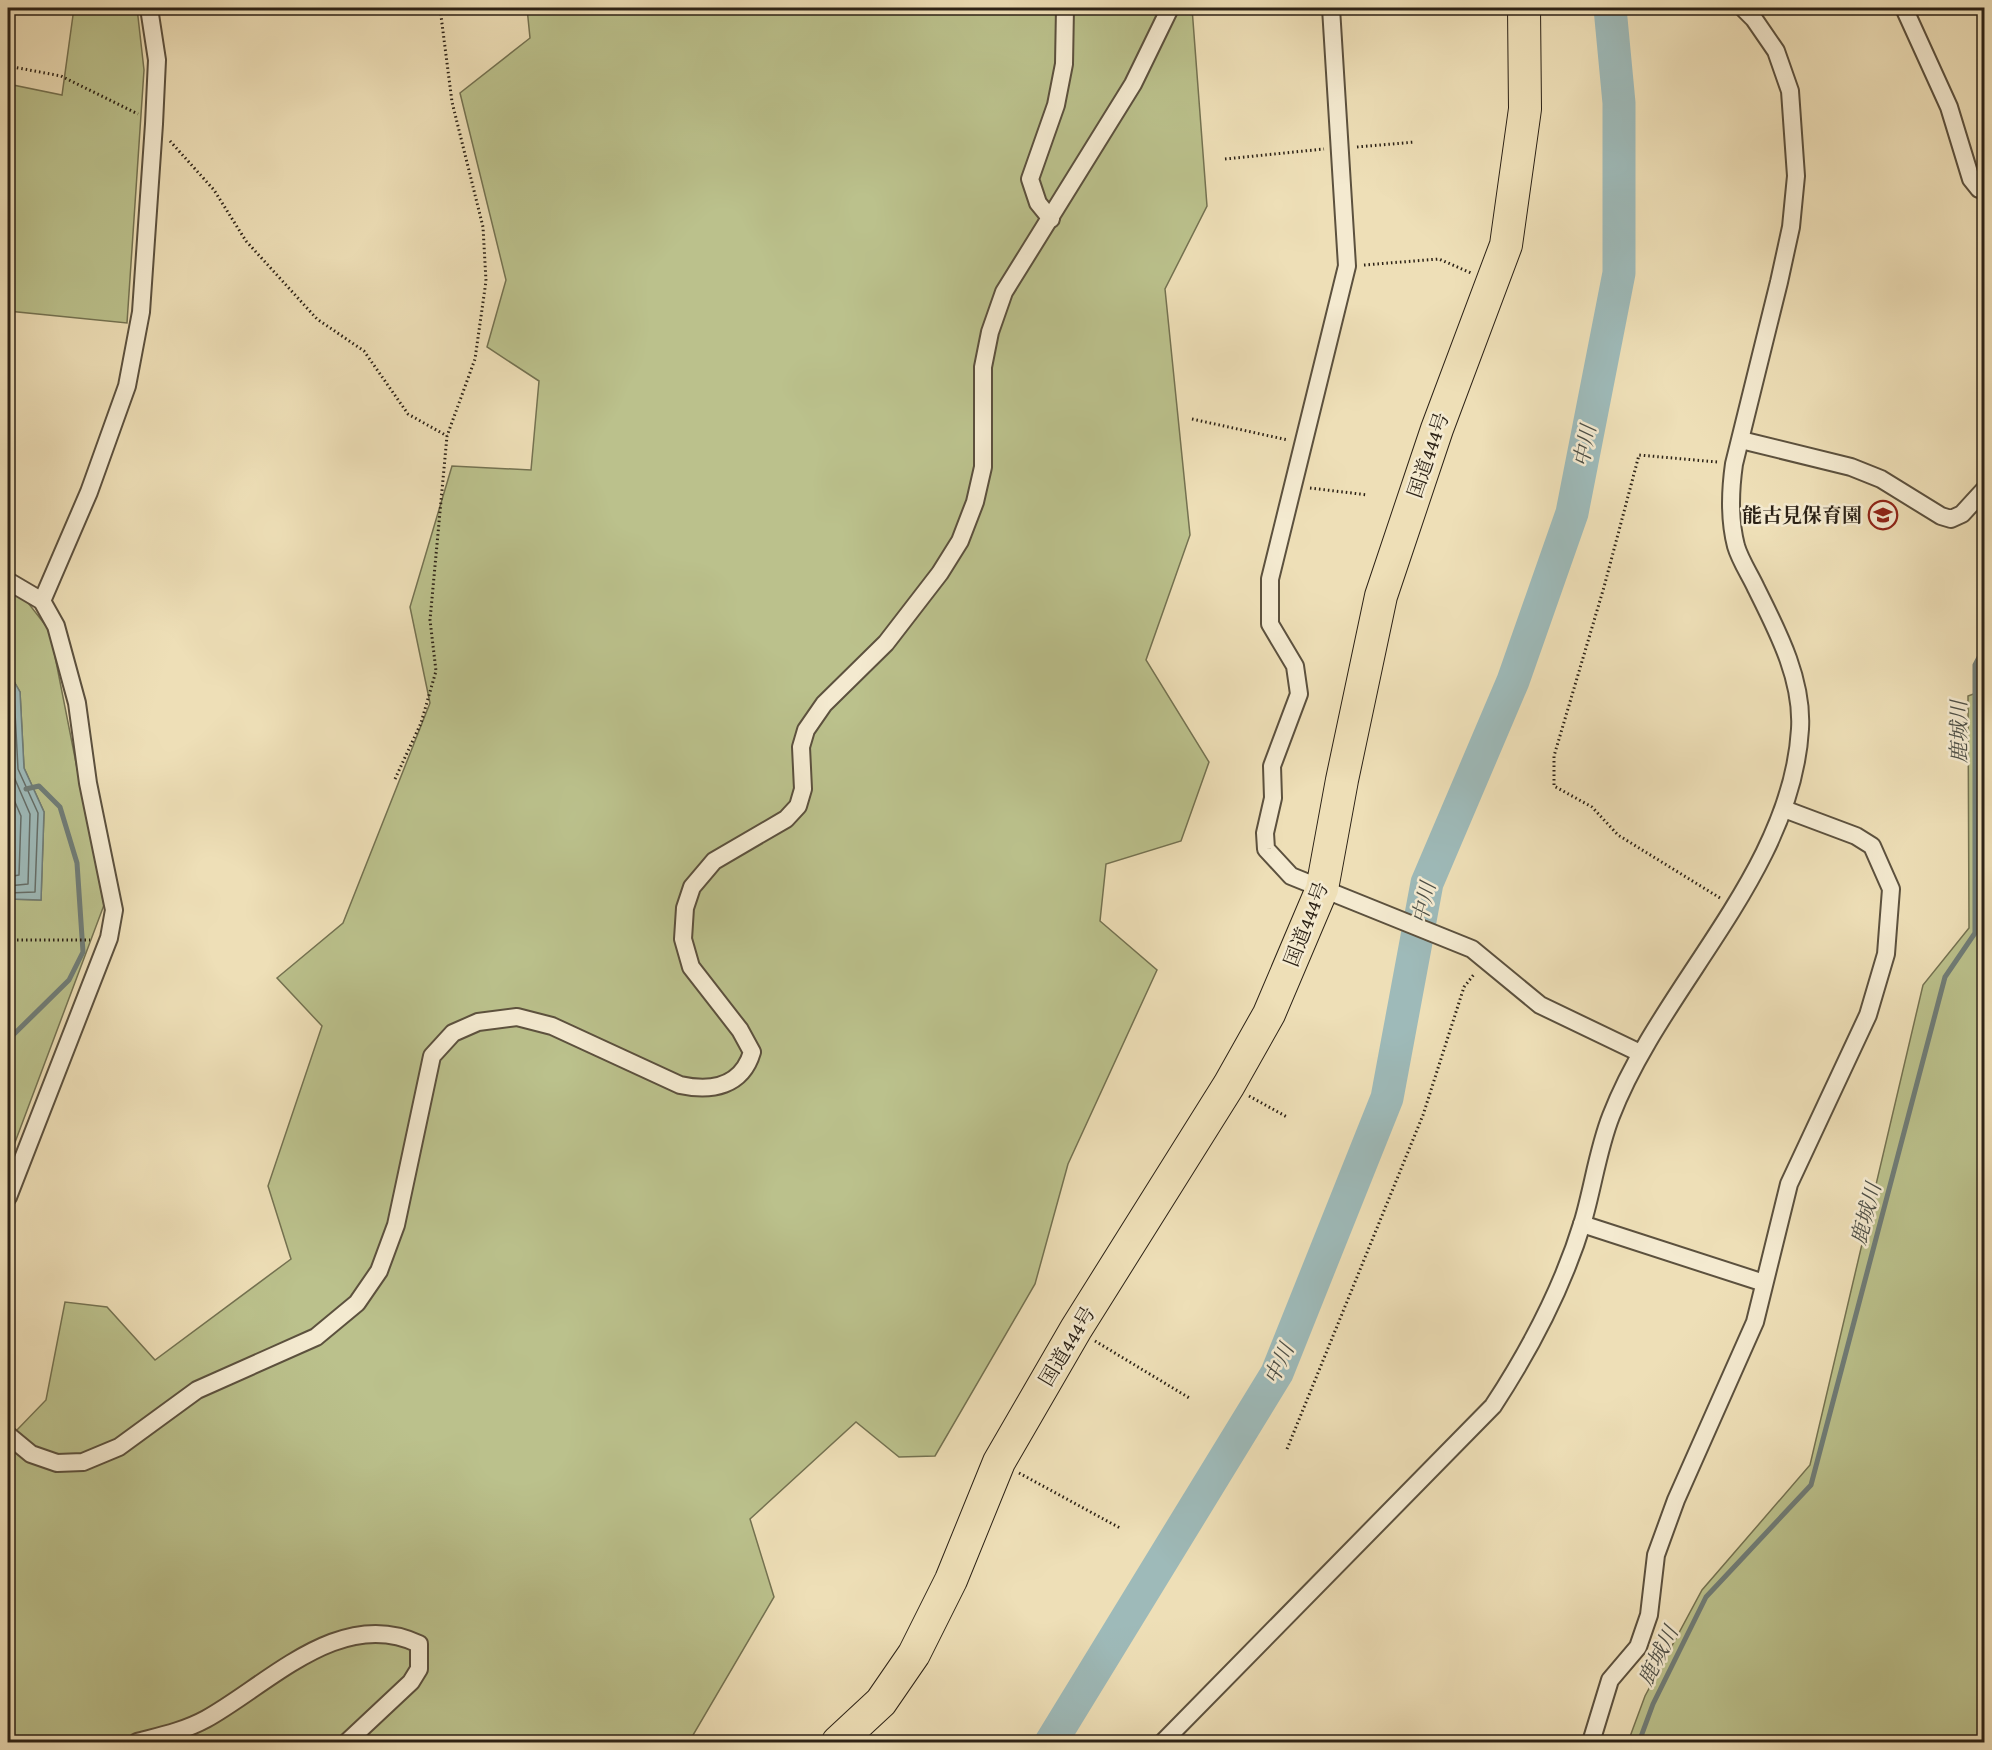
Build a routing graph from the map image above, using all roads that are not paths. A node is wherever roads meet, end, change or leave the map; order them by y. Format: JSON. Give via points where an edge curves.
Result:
{"nodes":[{"id":1,"x":149,"y":8,"type":"edge"},
{"id":2,"x":1065,"y":8,"type":"edge"},
{"id":3,"x":1170,"y":8,"type":"edge"},
{"id":4,"x":1331,"y":8,"type":"edge"},
{"id":5,"x":1524,"y":8,"type":"edge"},
{"id":6,"x":1743,"y":8,"type":"edge"},
{"id":7,"x":1904,"y":8,"type":"edge"},
{"id":8,"x":1984,"y":189,"type":"edge"},
{"id":9,"x":1051,"y":219,"type":"junction"},
{"id":10,"x":1740,"y":440,"type":"junction"},
{"id":11,"x":1984,"y":490,"type":"edge"},
{"id":12,"x":8,"y":581,"type":"edge"},
{"id":13,"x":42,"y":601,"type":"junction"},
{"id":14,"x":1784,"y":809,"type":"junction"},
{"id":15,"x":1322,"y":889,"type":"junction"},
{"id":16,"x":1640,"y":1053,"type":"junction"},
{"id":17,"x":8,"y":1197,"type":"edge"},
{"id":18,"x":1582,"y":1224,"type":"junction"},
{"id":19,"x":1764,"y":1283,"type":"junction"},
{"id":20,"x":8,"y":1434,"type":"edge"},
{"id":21,"x":137,"y":1743,"type":"edge"},
{"id":22,"x":347,"y":1743,"type":"edge"},
{"id":23,"x":837,"y":1743,"type":"edge"},
{"id":24,"x":1163,"y":1743,"type":"edge"},
{"id":25,"x":1591,"y":1743,"type":"edge"}],
"edges":[{"from":1,"to":13,"type":"street","via":[[158,60],[141,312],[128,386],[89,492]]},
{"from":2,"to":9,"type":"street","via":[[1064,64],[1056,105],[1030,179],[1038,203]]},
{"from":3,"to":9,"type":"street","via":[[1133,84]]},
{"from":4,"to":15,"type":"street","via":[[1347,266],[1270,579],[1270,624],[1295,666],[1299,694],[1272,766],[1273,798],[1265,833],[1266,849],[1291,876]]},
{"from":5,"to":15,"type":"highway","name":"国道444号","via":[[1525,109],[1506,245],[1437,429],[1381,596]]},
{"from":6,"to":10,"type":"street","via":[[1776,51],[1790,91],[1796,176],[1784,260]]},
{"from":7,"to":8,"type":"street","via":[[1949,106],[1971,179],[1979,189]]},
{"from":9,"to":20,"type":"street","via":[[1004,292],[990,332],[983,367],[982,467],[975,502],[960,541],[886,643],[824,704],[806,730],[801,747],[802,789],[798,806],[786,819],[714,861],[692,887],[685,908],[683,939],[691,967],[740,1030],[752,1052],[747,1068],[724,1085],[700,1090],[680,1085],[552,1026],[517,1017],[478,1022],[453,1033],[432,1056],[396,1225],[379,1271],[357,1303],[316,1337],[197,1390],[119,1447],[83,1462],[57,1463],[31,1454]]},
{"from":10,"to":11,"type":"street","via":[[1851,467],[1881,479],[1951,519]]},
{"from":10,"to":14,"type":"street","via":[[1729,500],[1736,547],[1777,629],[1799,693],[1798,764]]},
{"from":12,"to":13,"type":"street"},
{"from":13,"to":17,"type":"street","via":[[56,626],[77,703],[88,783],[114,910],[110,938]]},
{"from":14,"to":16,"type":"street","via":[[1755,870]]},
{"from":14,"to":19,"type":"street","via":[[1856,836],[1872,846],[1891,889],[1886,954],[1868,1015],[1789,1184]]},
{"from":15,"to":16,"type":"street","via":[[1472,949],[1540,1005]]},
{"from":15,"to":23,"type":"highway","name":"国道444号","via":[[1269,1014],[1229,1085],[1076,1329],[999,1462],[951,1580],[914,1654],[881,1702]]},
{"from":16,"to":18,"type":"street","via":[[1610,1118]]},
{"from":18,"to":19,"type":"street"},
{"from":18,"to":24,"type":"street","via":[[1561,1282],[1525,1357],[1493,1406]]},
{"from":19,"to":25,"type":"street","via":[[1755,1322],[1676,1500],[1656,1555],[1649,1615],[1638,1647],[1610,1680]]},
{"from":21,"to":22,"type":"street","via":[[205,1719],[323,1645],[358,1635],[386,1633],[419,1644],[419,1669],[411,1682]]}]}
